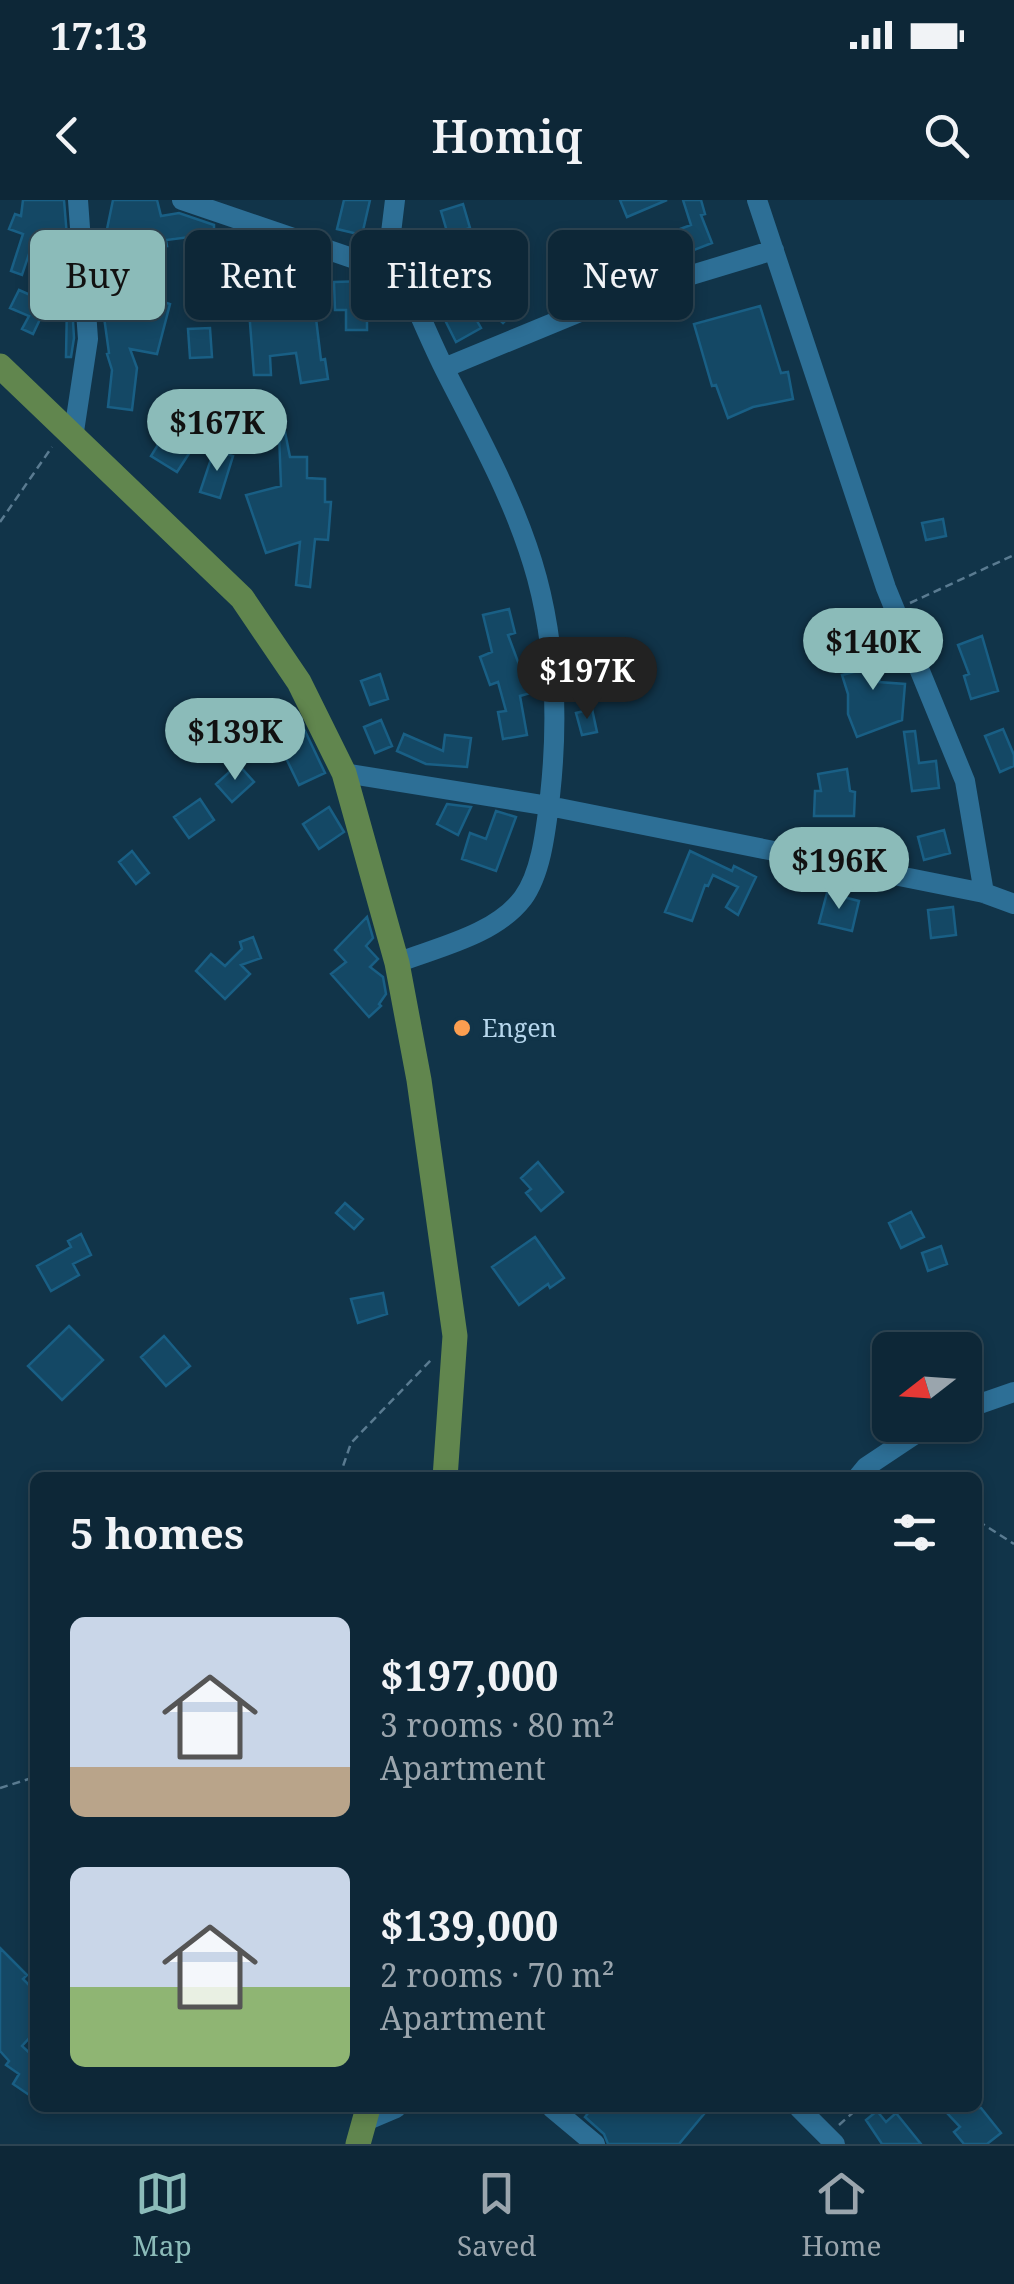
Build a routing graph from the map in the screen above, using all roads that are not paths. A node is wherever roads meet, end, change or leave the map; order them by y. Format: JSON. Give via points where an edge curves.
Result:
{"nodes":[{"id":1,"x":78,"y":200,"type":"edge"},
{"id":2,"x":182,"y":200,"type":"edge"},
{"id":3,"x":395,"y":200,"type":"edge"},
{"id":4,"x":758,"y":200,"type":"edge"},
{"id":5,"x":391,"y":230,"type":"edge"},
{"id":6,"x":774,"y":250,"type":"junction"},
{"id":7,"x":351,"y":258,"type":"edge"},
{"id":8,"x":423,"y":320,"type":"edge"},
{"id":9,"x":0,"y":366,"type":"edge"},
{"id":10,"x":444,"y":368,"type":"junction"},
{"id":11,"x":69,"y":434,"type":"junction"},
{"id":12,"x":344,"y":772,"type":"junction"},
{"id":13,"x":549,"y":806,"type":"junction"},
{"id":14,"x":984,"y":893,"type":"junction"},
{"id":15,"x":1014,"y":904,"type":"edge"},
{"id":16,"x":397,"y":963,"type":"junction"},
{"id":17,"x":1014,"y":1392,"type":"edge"},
{"id":18,"x":982,"y":1403,"type":"edge"},
{"id":19,"x":903,"y":1442,"type":"edge"},
{"id":20,"x":445,"y":1472,"type":"edge"},
{"id":21,"x":862,"y":1472,"type":"edge"},
{"id":22,"x":388,"y":2112,"type":"edge"},
{"id":23,"x":557,"y":2112,"type":"edge"},
{"id":24,"x":802,"y":2112,"type":"edge"},
{"id":25,"x":363,"y":2125,"type":"edge"},
{"id":26,"x":831,"y":2140,"type":"edge"},
{"id":27,"x":595,"y":2144,"type":"edge"}],
"edges":[{"from":1,"to":11,"type":"street","via":[[88,339]]},
{"from":2,"to":7,"type":"street"},
{"from":3,"to":5,"type":"street"},
{"from":4,"to":6,"type":"street"},
{"from":6,"to":10,"type":"street","via":[[609,300]]},
{"from":6,"to":14,"type":"street","via":[[895,610],[965,782]]},
{"from":8,"to":10,"type":"street"},
{"from":9,"to":11,"type":"main road"},
{"from":10,"to":13,"type":"street","via":[[488,449],[537,577],[555,702]]},
{"from":11,"to":12,"type":"main road","via":[[242,598],[299,682]]},
{"from":12,"to":13,"type":"street"},
{"from":12,"to":16,"type":"main road"},
{"from":13,"to":14,"type":"street"},
{"from":13,"to":16,"type":"street","via":[[524,897],[495,923]]},
{"from":14,"to":15,"type":"street"},
{"from":16,"to":20,"type":"main road","via":[[455,1336]]},
{"from":17,"to":18,"type":"street"},
{"from":19,"to":21,"type":"street"},
{"from":22,"to":25,"type":"street"},
{"from":23,"to":27,"type":"street"},
{"from":24,"to":26,"type":"street"}]}
